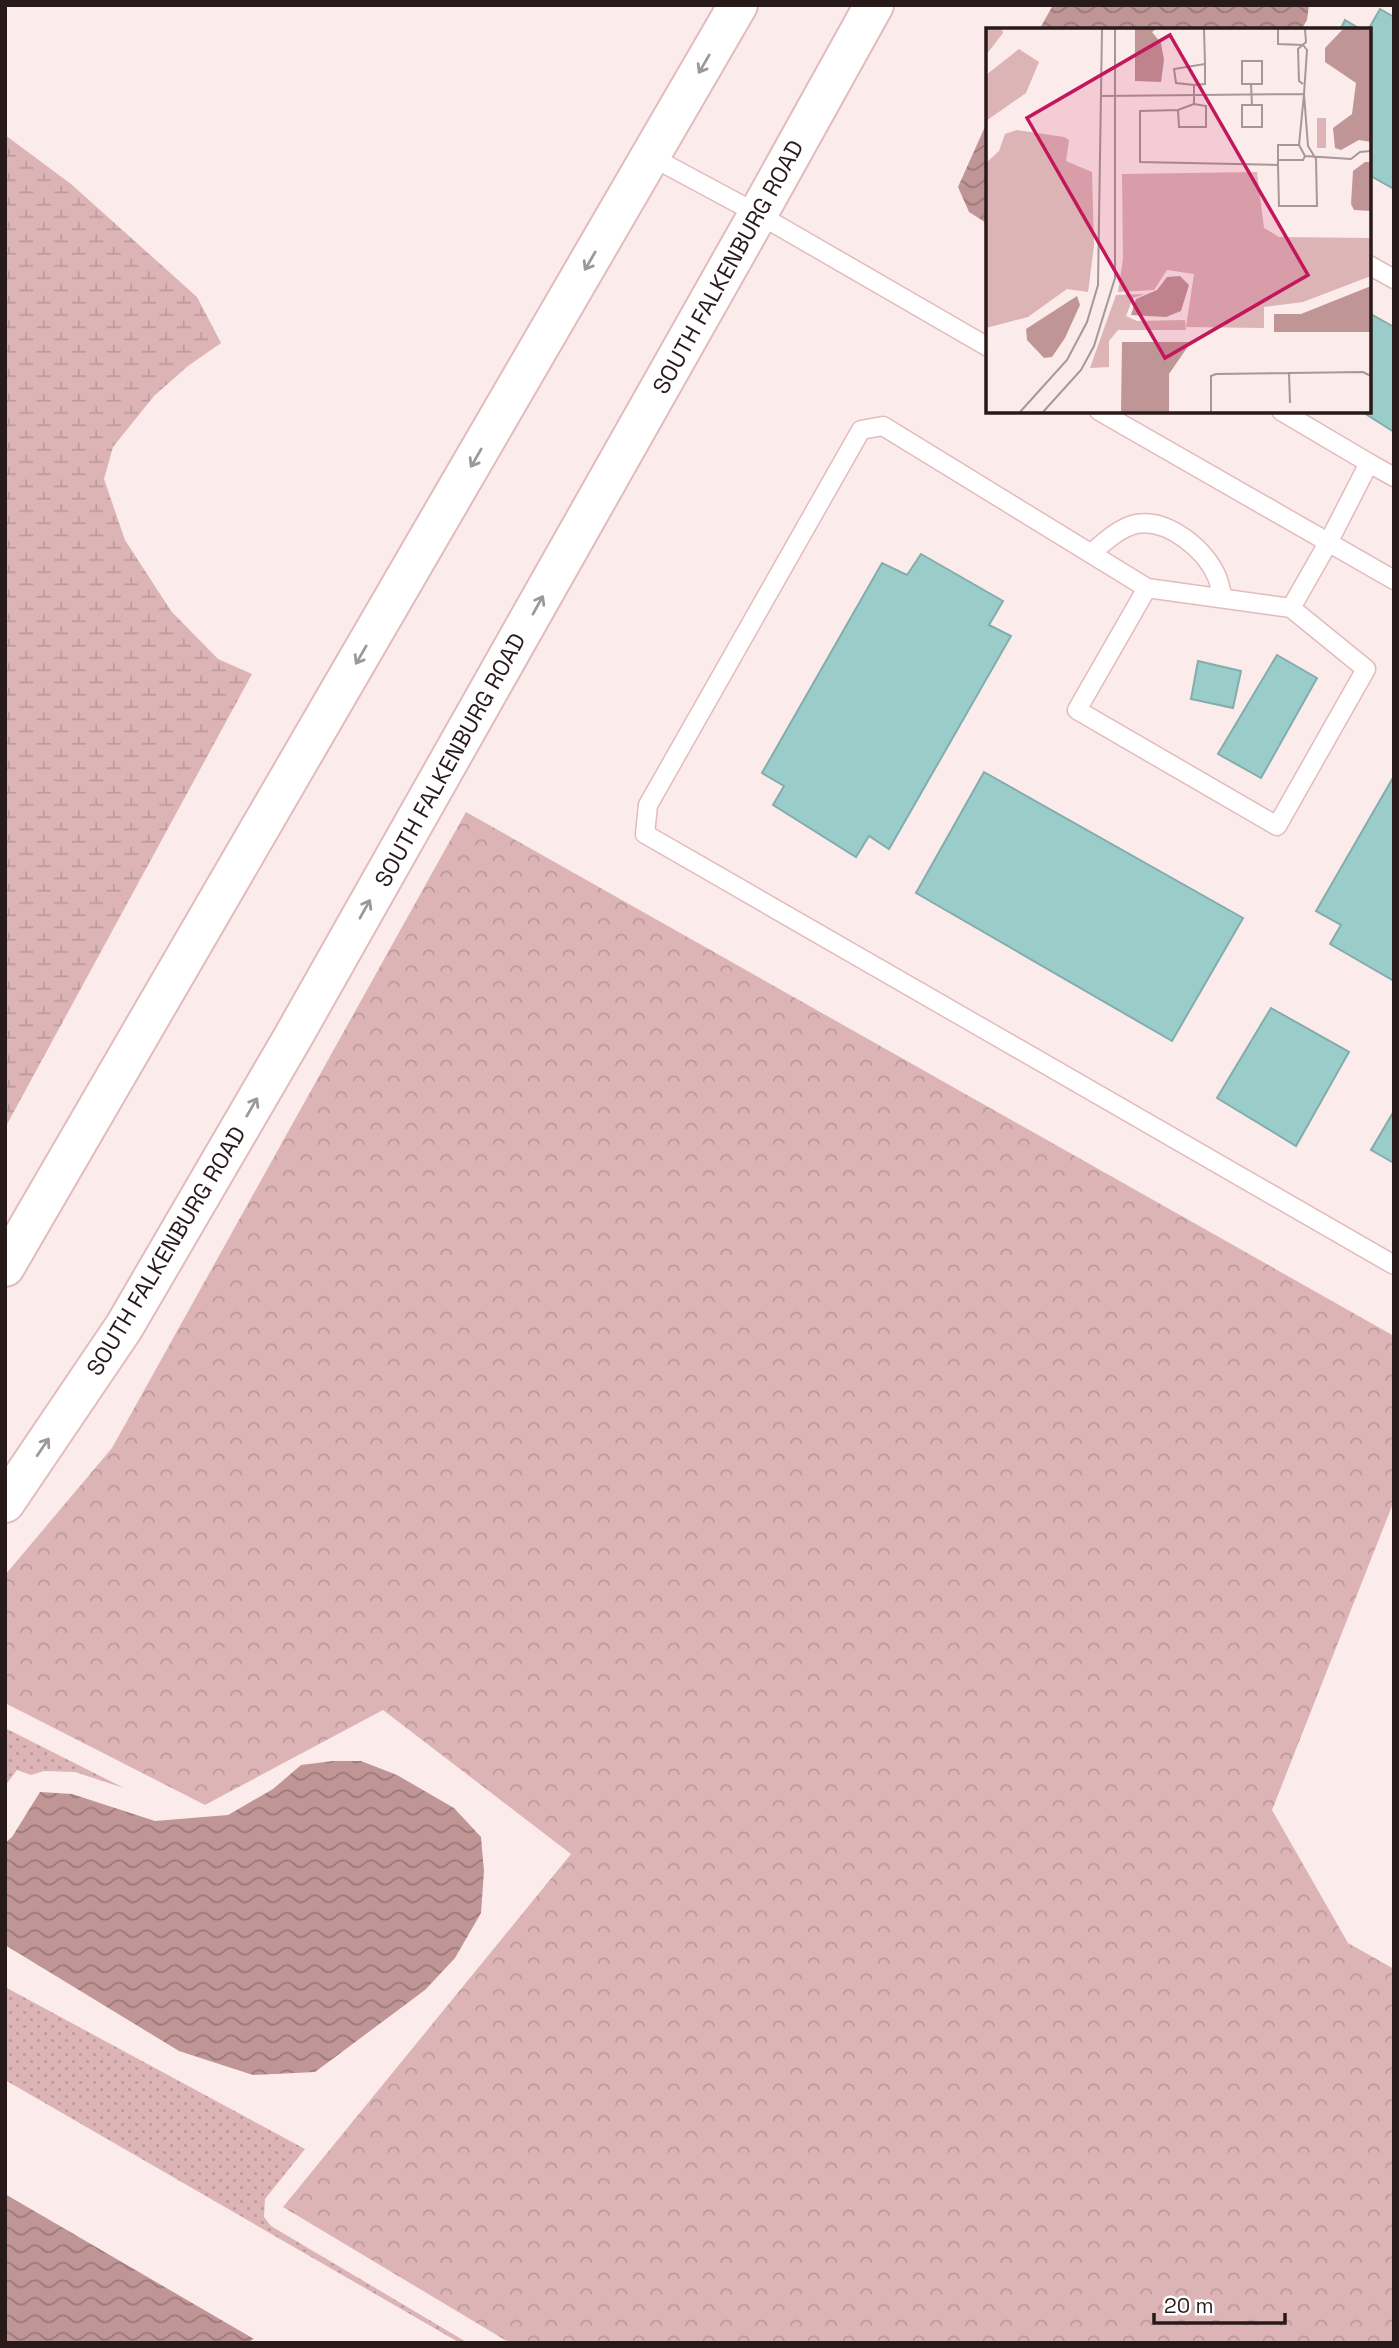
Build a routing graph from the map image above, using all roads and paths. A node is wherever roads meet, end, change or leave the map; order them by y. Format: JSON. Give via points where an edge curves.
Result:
{"nodes":[{"id":1,"x":738,"y":5,"type":"edge"},
{"id":2,"x":874,"y":5,"type":"edge"},
{"id":3,"x":650,"y":156,"type":"junction"},
{"id":4,"x":758,"y":214,"type":"junction"},
{"id":5,"x":1371,"y":266,"type":"edge"},
{"id":6,"x":1394,"y":279,"type":"edge"},
{"id":7,"x":986,"y":346,"type":"edge"},
{"id":8,"x":1102,"y":413,"type":"edge"},
{"id":9,"x":1284,"y":413,"type":"edge"},
{"id":10,"x":1369,"y":463,"type":"junction"},
{"id":11,"x":1394,"y":477,"type":"edge"},
{"id":12,"x":1328,"y":542,"type":"junction"},
{"id":13,"x":1091,"y":552,"type":"junction"},
{"id":14,"x":1394,"y":580,"type":"edge"},
{"id":15,"x":1147,"y":588,"type":"junction"},
{"id":16,"x":1223,"y":598,"type":"junction"},
{"id":17,"x":1291,"y":608,"type":"junction"},
{"id":18,"x":1394,"y":1265,"type":"edge"},
{"id":19,"x":5,"y":1267,"type":"edge"},
{"id":20,"x":5,"y":1503,"type":"edge"}],
"edges":[{"from":1,"to":3,"type":"street","one_way":true},
{"from":2,"to":4,"type":"street","name":"SOUTH FALKENBURG ROAD"},
{"from":3,"to":4,"type":"lane"},
{"from":3,"to":19,"type":"street","one_way":true},
{"from":4,"to":7,"type":"lane"},
{"from":20,"to":4,"type":"street","name":"SOUTH FALKENBURG ROAD","one_way":true,"via":[[124,1327]]},
{"from":5,"to":6,"type":"lane"},
{"from":8,"to":12,"type":"lane"},
{"from":9,"to":10,"type":"lane"},
{"from":10,"to":11,"type":"lane"},
{"from":10,"to":12,"type":"lane"},
{"from":12,"to":14,"type":"lane"},
{"from":12,"to":17,"type":"lane"},
{"from":13,"to":15,"type":"lane"},
{"from":13,"to":16,"type":"lane","via":[[1123,528],[1147,523],[1166,528],[1197,549],[1217,577]]},
{"from":13,"to":18,"type":"lane","via":[[883,426],[861,430],[648,805],[645,834]]},
{"from":15,"to":16,"type":"lane"},
{"from":15,"to":17,"type":"lane","via":[[1077,710],[1277,826],[1366,669]]},
{"from":16,"to":17,"type":"lane"}]}
